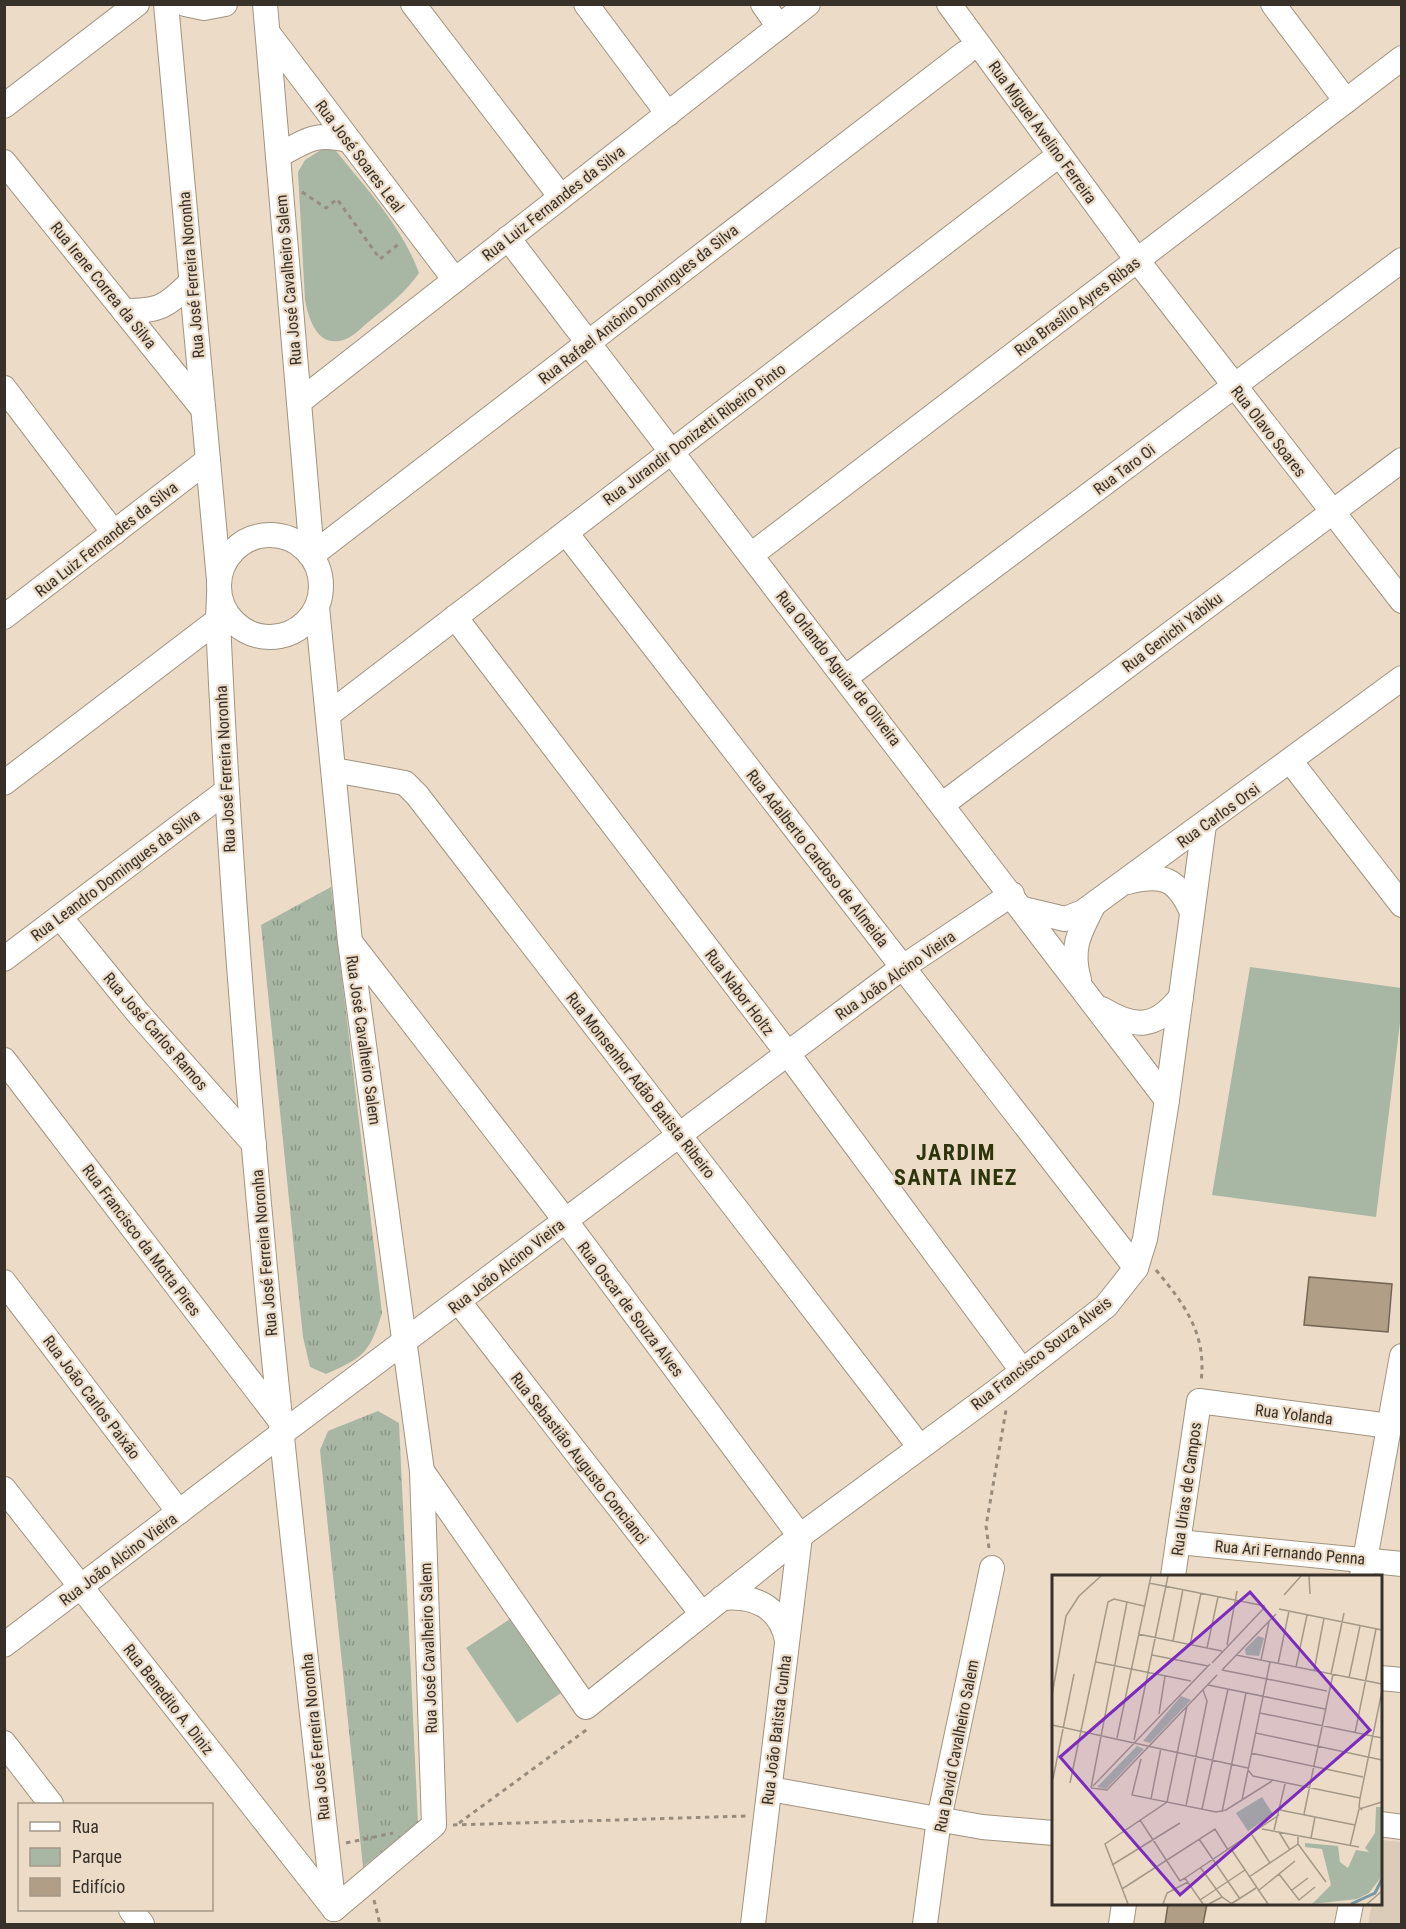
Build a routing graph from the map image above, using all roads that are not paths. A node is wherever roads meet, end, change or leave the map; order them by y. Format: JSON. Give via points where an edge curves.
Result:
{"nodes":[{"id":1,"x":137,"y":4,"type":"edge"},
{"id":2,"x":166,"y":4,"type":"edge"},
{"id":3,"x":184,"y":4,"type":"edge"},
{"id":4,"x":225,"y":4,"type":"edge"},
{"id":5,"x":265,"y":4,"type":"edge"},
{"id":6,"x":413,"y":4,"type":"edge"},
{"id":7,"x":586,"y":4,"type":"edge"},
{"id":8,"x":763,"y":4,"type":"edge"},
{"id":9,"x":808,"y":4,"type":"edge"},
{"id":10,"x":949,"y":4,"type":"edge"},
{"id":11,"x":1273,"y":4,"type":"edge"},
{"id":12,"x":779,"y":27,"type":"junction"},
{"id":13,"x":267,"y":32,"type":"junction"},
{"id":14,"x":965,"y":53,"type":"dead end"},
{"id":15,"x":1401,"y":58,"type":"edge"},
{"id":16,"x":1346,"y":101,"type":"junction"},
{"id":17,"x":4,"y":106,"type":"edge"},
{"id":18,"x":668,"y":114,"type":"junction"},
{"id":19,"x":348,"y":140,"type":"junction"},
{"id":20,"x":1059,"y":155,"type":"junction"},
{"id":21,"x":4,"y":162,"type":"edge"},
{"id":22,"x":278,"y":167,"type":"junction"},
{"id":23,"x":561,"y":197,"type":"junction"},
{"id":24,"x":508,"y":238,"type":"junction"},
{"id":25,"x":1137,"y":260,"type":"junction"},
{"id":26,"x":1401,"y":260,"type":"edge"},
{"id":27,"x":455,"y":280,"type":"junction"},
{"id":28,"x":191,"y":282,"type":"junction"},
{"id":29,"x":124,"y":311,"type":"junction"},
{"id":30,"x":588,"y":342,"type":"junction"},
{"id":31,"x":1234,"y":386,"type":"junction"},
{"id":32,"x":4,"y":388,"type":"edge"},
{"id":33,"x":298,"y":402,"type":"junction"},
{"id":34,"x":203,"y":409,"type":"junction"},
{"id":35,"x":672,"y":451,"type":"junction"},
{"id":36,"x":208,"y":460,"type":"junction"},
{"id":37,"x":1401,"y":460,"type":"edge"},
{"id":38,"x":1331,"y":512,"type":"junction"},
{"id":39,"x":114,"y":532,"type":"junction"},
{"id":40,"x":566,"y":533,"type":"junction"},
{"id":41,"x":312,"y":555,"type":"junction"},
{"id":42,"x":752,"y":555,"type":"junction"},
{"id":43,"x":219,"y":588,"type":"junction"},
{"id":44,"x":1401,"y":601,"type":"edge"},
{"id":45,"x":317,"y":607,"type":"junction"},
{"id":46,"x":5,"y":615,"type":"edge"},
{"id":47,"x":455,"y":617,"type":"junction"},
{"id":48,"x":218,"y":620,"type":"junction"},
{"id":49,"x":846,"y":677,"type":"junction"},
{"id":50,"x":1401,"y":678,"type":"edge"},
{"id":51,"x":329,"y":714,"type":"junction"},
{"id":52,"x":1291,"y":762,"type":"junction"},
{"id":53,"x":334,"y":770,"type":"junction"},
{"id":54,"x":4,"y":783,"type":"edge"},
{"id":55,"x":225,"y":792,"type":"junction"},
{"id":56,"x":943,"y":804,"type":"junction"},
{"id":57,"x":1204,"y":825,"type":"junction"},
{"id":58,"x":1123,"y":883,"type":"junction"},
{"id":59,"x":1018,"y":901,"type":"junction"},
{"id":60,"x":1095,"y":904,"type":"junction"},
{"id":61,"x":1401,"y":905,"type":"edge"},
{"id":62,"x":1192,"y":912,"type":"junction"},
{"id":63,"x":60,"y":916,"type":"junction"},
{"id":64,"x":350,"y":942,"type":"junction"},
{"id":65,"x":4,"y":959,"type":"edge"},
{"id":66,"x":903,"y":967,"type":"junction"},
{"id":67,"x":1081,"y":985,"type":"junction"},
{"id":68,"x":1181,"y":997,"type":"junction"},
{"id":69,"x":1097,"y":1007,"type":"junction"},
{"id":70,"x":788,"y":1054,"type":"junction"},
{"id":71,"x":4,"y":1060,"type":"edge"},
{"id":72,"x":1167,"y":1100,"type":"junction"},
{"id":73,"x":679,"y":1135,"type":"junction"},
{"id":74,"x":254,"y":1144,"type":"junction"},
{"id":75,"x":565,"y":1220,"type":"junction"},
{"id":76,"x":1139,"y":1261,"type":"junction"},
{"id":77,"x":4,"y":1282,"type":"edge"},
{"id":78,"x":459,"y":1302,"type":"junction"},
{"id":79,"x":406,"y":1341,"type":"junction"},
{"id":80,"x":1401,"y":1356,"type":"edge"},
{"id":81,"x":1015,"y":1375,"type":"junction"},
{"id":82,"x":1198,"y":1401,"type":"joint"},
{"id":83,"x":1395,"y":1414,"type":"edge"},
{"id":84,"x":280,"y":1426,"type":"junction"},
{"id":85,"x":919,"y":1446,"type":"junction"},
{"id":86,"x":422,"y":1471,"type":"junction"},
{"id":87,"x":4,"y":1489,"type":"edge"},
{"id":88,"x":179,"y":1512,"type":"junction"},
{"id":89,"x":800,"y":1536,"type":"junction"},
{"id":90,"x":1178,"y":1542,"type":"junction"},
{"id":91,"x":1401,"y":1564,"type":"edge"},
{"id":92,"x":992,"y":1568,"type":"road end"},
{"id":93,"x":1364,"y":1568,"type":"edge"},
{"id":94,"x":1173,"y":1575,"type":"edge"},
{"id":95,"x":81,"y":1586,"type":"junction"},
{"id":96,"x":722,"y":1598,"type":"junction"},
{"id":97,"x":702,"y":1614,"type":"junction"},
{"id":98,"x":787,"y":1642,"type":"junction"},
{"id":99,"x":4,"y":1645,"type":"edge"},
{"id":100,"x":1382,"y":1678,"type":"edge"},
{"id":101,"x":1401,"y":1680,"type":"edge"},
{"id":102,"x":586,"y":1707,"type":"joint"},
{"id":103,"x":4,"y":1743,"type":"edge"},
{"id":104,"x":770,"y":1789,"type":"junction"},
{"id":105,"x":50,"y":1803,"type":"edge"},
{"id":106,"x":939,"y":1819,"type":"junction"},
{"id":107,"x":1382,"y":1824,"type":"edge"},
{"id":108,"x":1401,"y":1827,"type":"edge"},
{"id":109,"x":1052,"y":1833,"type":"edge"},
{"id":110,"x":1124,"y":1905,"type":"edge"},
{"id":111,"x":1336,"y":1905,"type":"edge"},
{"id":112,"x":1352,"y":1905,"type":"edge"},
{"id":113,"x":334,"y":1909,"type":"junction"},
{"id":114,"x":132,"y":1911,"type":"edge"},
{"id":115,"x":142,"y":1924,"type":"edge"},
{"id":116,"x":753,"y":1924,"type":"edge"},
{"id":117,"x":925,"y":1924,"type":"edge"},
{"id":118,"x":1121,"y":1924,"type":"edge"},
{"id":119,"x":1340,"y":1924,"type":"edge"},
{"id":120,"x":1347,"y":1924,"type":"edge"}],
"edges":[{"from":1,"to":17,"type":"street"},
{"from":2,"to":28,"type":"street","name":"Rua José Ferreira Noronha"},
{"from":3,"to":4,"type":"street","via":[[204,8]]},
{"from":5,"to":13,"type":"street","name":"Rua José Cavalheiro Salem"},
{"from":6,"to":23,"type":"street"},
{"from":7,"to":18,"type":"street"},
{"from":8,"to":12,"type":"street"},
{"from":9,"to":12,"type":"street","name":"Rua Luiz Fernandes da Silva"},
{"from":10,"to":20,"type":"street","name":"Rua Miguel Avelino Ferreira"},
{"from":11,"to":16,"type":"street"},
{"from":12,"to":18,"type":"street","name":"Rua Luiz Fernandes da Silva"},
{"from":13,"to":19,"type":"street","name":"Rua José Soares Leal"},
{"from":13,"to":22,"type":"street","name":"Rua José Cavalheiro Salem"},
{"from":14,"to":30,"type":"street","name":"Rua Rafael Antônio Domingues da Silva"},
{"from":15,"to":16,"type":"street","name":"Rua Brasílio Ayres Ribas"},
{"from":16,"to":25,"type":"street","name":"Rua Brasílio Ayres Ribas"},
{"from":18,"to":23,"type":"street","name":"Rua Luiz Fernandes da Silva"},
{"from":19,"to":22,"type":"street","via":[[327,135],[306,140]]},
{"from":19,"to":27,"type":"street","name":"Rua José Soares Leal"},
{"from":20,"to":25,"type":"street","name":"Rua Miguel Avelino Ferreira"},
{"from":20,"to":35,"type":"street","name":"Rua Jurandir Donizetti Ribeiro Pinto"},
{"from":21,"to":29,"type":"street","name":"Rua Irene Correa da Silva"},
{"from":22,"to":33,"type":"street","name":"Rua José Cavalheiro Salem"},
{"from":23,"to":24,"type":"street","name":"Rua Luiz Fernandes da Silva"},
{"from":24,"to":27,"type":"street","name":"Rua Luiz Fernandes da Silva"},
{"from":24,"to":30,"type":"street","name":"Rua Orlando Aguiar de Oliveira"},
{"from":25,"to":31,"type":"street","name":"Rua Olavo Soares"},
{"from":25,"to":42,"type":"street","name":"Rua Brasílio Ayres Ribas"},
{"from":26,"to":31,"type":"street","name":"Rua Taro Oi"},
{"from":27,"to":33,"type":"street","name":"Rua Luiz Fernandes da Silva"},
{"from":28,"to":29,"type":"street","via":[[169,304],[153,311]]},
{"from":28,"to":34,"type":"street","name":"Rua José Ferreira Noronha"},
{"from":29,"to":34,"type":"street","name":"Rua Irene Correa da Silva"},
{"from":30,"to":35,"type":"street","name":"Rua Orlando Aguiar de Oliveira"},
{"from":30,"to":41,"type":"street","name":"Rua Rafael Antônio Domingues da Silva"},
{"from":31,"to":38,"type":"street","name":"Rua Olavo Soares"},
{"from":31,"to":49,"type":"street","name":"Rua Taro Oi"},
{"from":32,"to":39,"type":"street"},
{"from":33,"to":41,"type":"street","name":"Rua José Cavalheiro Salem"},
{"from":34,"to":36,"type":"street","name":"Rua José Ferreira Noronha"},
{"from":35,"to":40,"type":"street","name":"Rua Jurandir Donizetti Ribeiro Pinto"},
{"from":35,"to":42,"type":"street","name":"Rua Orlando Aguiar de Oliveira"},
{"from":36,"to":39,"type":"street","name":"Rua Luiz Fernandes da Silva"},
{"from":36,"to":43,"type":"street","name":"Rua José Ferreira Noronha"},
{"from":37,"to":38,"type":"street","name":"Rua Genichi Yabiku"},
{"from":38,"to":44,"type":"street","name":"Rua Olavo Soares"},
{"from":38,"to":56,"type":"street","name":"Rua Genichi Yabiku"},
{"from":39,"to":46,"type":"street","name":"Rua Luiz Fernandes da Silva"},
{"from":40,"to":47,"type":"street","name":"Rua Jurandir Donizetti Ribeiro Pinto"},
{"from":40,"to":66,"type":"street","name":"Rua Adalberto Cardoso de Almeida"},
{"from":41,"to":43,"type":"street","via":[[289,538],[259,536],[234,550],[222,566]]},
{"from":41,"to":45,"type":"street","via":[[321,576]]},
{"from":42,"to":49,"type":"street","name":"Rua Orlando Aguiar de Oliveira"},
{"from":43,"to":45,"type":"street","via":[[233,622],[249,633],[268,637],[297,630]]},
{"from":43,"to":48,"type":"street","name":"Rua José Ferreira Noronha"},
{"from":45,"to":51,"type":"street","name":"Rua José Cavalheiro Salem"},
{"from":47,"to":51,"type":"street","name":"Rua Jurandir Donizetti Ribeiro Pinto"},
{"from":47,"to":70,"type":"street","name":"Rua Nabor Holtz"},
{"from":48,"to":54,"type":"street"},
{"from":48,"to":55,"type":"street","name":"Rua José Ferreira Noronha"},
{"from":49,"to":56,"type":"street","name":"Rua Orlando Aguiar de Oliveira"},
{"from":50,"to":52,"type":"street","name":"Rua Carlos Orsi"},
{"from":51,"to":53,"type":"street","name":"Rua José Cavalheiro Salem"},
{"from":52,"to":57,"type":"street","name":"Rua Carlos Orsi"},
{"from":52,"to":61,"type":"street"},
{"from":53,"to":64,"type":"street","name":"Rua José Cavalheiro Salem"},
{"from":53,"to":73,"type":"street","name":"Rua Monsenhor Adão Batista Ribeiro","via":[[405,783],[417,795]]},
{"from":55,"to":63,"type":"street","name":"Rua Leandro Domingues da Silva"},
{"from":55,"to":74,"type":"street","name":"Rua José Ferreira Noronha"},
{"from":56,"to":59,"type":"street","name":"Rua Orlando Aguiar de Oliveira"},
{"from":57,"to":58,"type":"street","name":"Rua Carlos Orsi"},
{"from":57,"to":62,"type":"street","name":"Rua Francisco Souza Alveis"},
{"from":58,"to":60,"type":"street","name":"Rua Carlos Orsi"},
{"from":58,"to":62,"type":"street","via":[[1170,880]]},
{"from":59,"to":60,"type":"street","name":"Rua Carlos Orsi","via":[[1065,919]]},
{"from":59,"to":66,"type":"street","name":"Rua João Alcino Vieira"},
{"from":59,"to":67,"type":"street","name":"Rua Orlando Aguiar de Oliveira"},
{"from":60,"to":67,"type":"street","via":[[1077,936],[1076,968]]},
{"from":62,"to":68,"type":"street","name":"Rua Francisco Souza Alveis"},
{"from":63,"to":65,"type":"street","name":"Rua Leandro Domingues da Silva"},
{"from":63,"to":74,"type":"street","name":"Rua José Carlos Ramos","via":[[138,1013]]},
{"from":64,"to":75,"type":"street","name":"Rua Oscar de Souza Alves"},
{"from":64,"to":79,"type":"street","name":"Rua José Cavalheiro Salem"},
{"from":66,"to":70,"type":"street","name":"Rua João Alcino Vieira"},
{"from":66,"to":76,"type":"street","name":"Rua Adalberto Cardoso de Almeida"},
{"from":67,"to":69,"type":"street","name":"Rua Orlando Aguiar de Oliveira"},
{"from":68,"to":69,"type":"street","via":[[1170,1011],[1135,1024],[1123,1022]]},
{"from":68,"to":72,"type":"street","name":"Rua Francisco Souza Alveis"},
{"from":69,"to":72,"type":"street","name":"Rua Orlando Aguiar de Oliveira"},
{"from":70,"to":73,"type":"street","name":"Rua João Alcino Vieira"},
{"from":70,"to":81,"type":"street","name":"Rua Nabor Holtz"},
{"from":71,"to":84,"type":"street","name":"Rua Francisco da Motta Pires"},
{"from":72,"to":76,"type":"street","name":"Rua Francisco Souza Alveis"},
{"from":73,"to":75,"type":"street","name":"Rua João Alcino Vieira"},
{"from":73,"to":85,"type":"street","name":"Rua Monsenhor Adão Batista Ribeiro"},
{"from":74,"to":84,"type":"street","name":"Rua José Ferreira Noronha"},
{"from":75,"to":78,"type":"street","name":"Rua João Alcino Vieira"},
{"from":75,"to":89,"type":"street","name":"Rua Oscar de Souza Alves"},
{"from":76,"to":81,"type":"street","name":"Rua Francisco Souza Alveis","via":[[1106,1306]]},
{"from":77,"to":88,"type":"street","name":"Rua João Carlos Paixão"},
{"from":78,"to":79,"type":"street","name":"Rua João Alcino Vieira"},
{"from":78,"to":97,"type":"street","name":"Rua Sebastião Augusto Concianci"},
{"from":79,"to":84,"type":"street","name":"Rua João Alcino Vieira"},
{"from":79,"to":86,"type":"street","name":"Rua José Cavalheiro Salem"},
{"from":80,"to":83,"type":"street"},
{"from":81,"to":85,"type":"street","name":"Rua Francisco Souza Alveis"},
{"from":82,"to":83,"type":"street","name":"Rua Yolanda"},
{"from":82,"to":90,"type":"street","name":"Rua Urias de Campos"},
{"from":83,"to":93,"type":"street"},
{"from":84,"to":88,"type":"street","name":"Rua João Alcino Vieira"},
{"from":84,"to":113,"type":"street","name":"Rua José Ferreira Noronha"},
{"from":85,"to":89,"type":"street","name":"Rua Francisco Souza Alveis"},
{"from":86,"to":102,"type":"street","name":"Rua José Cavalheiro Salem"},
{"from":86,"to":113,"type":"street","name":"Rua José Cavalheiro Salem","via":[[446,1825]]},
{"from":87,"to":95,"type":"street","name":"Rua Benedito A. Diniz"},
{"from":88,"to":95,"type":"street","name":"Rua João Alcino Vieira"},
{"from":89,"to":96,"type":"street","name":"Rua Francisco Souza Alveis"},
{"from":89,"to":98,"type":"street","name":"Rua João Batista Cunha"},
{"from":90,"to":93,"type":"street","name":"Rua Ari Fernando Penna"},
{"from":90,"to":94,"type":"street","name":"Rua Urias de Campos"},
{"from":91,"to":93,"type":"street","name":"Rua Ari Fernando Penna"},
{"from":92,"to":106,"type":"street","name":"Rua David Cavalheiro Salem"},
{"from":95,"to":99,"type":"street","name":"Rua João Alcino Vieira"},
{"from":95,"to":113,"type":"street","name":"Rua Benedito A. Diniz"},
{"from":96,"to":97,"type":"street","name":"Rua Francisco Souza Alveis"},
{"from":96,"to":98,"type":"street","via":[[755,1599],[772,1610],[784,1626]]},
{"from":97,"to":102,"type":"street","name":"Rua Francisco Souza Alveis"},
{"from":98,"to":104,"type":"street","name":"Rua João Batista Cunha"},
{"from":100,"to":101,"type":"street"},
{"from":103,"to":105,"type":"street"},
{"from":104,"to":106,"type":"street"},
{"from":104,"to":116,"type":"street","name":"Rua João Batista Cunha"},
{"from":106,"to":109,"type":"street"},
{"from":106,"to":117,"type":"street","name":"Rua David Cavalheiro Salem"},
{"from":107,"to":108,"type":"street"},
{"from":110,"to":118,"type":"street"},
{"from":111,"to":119,"type":"street"},
{"from":112,"to":120,"type":"street"},
{"from":114,"to":115,"type":"street"}]}
